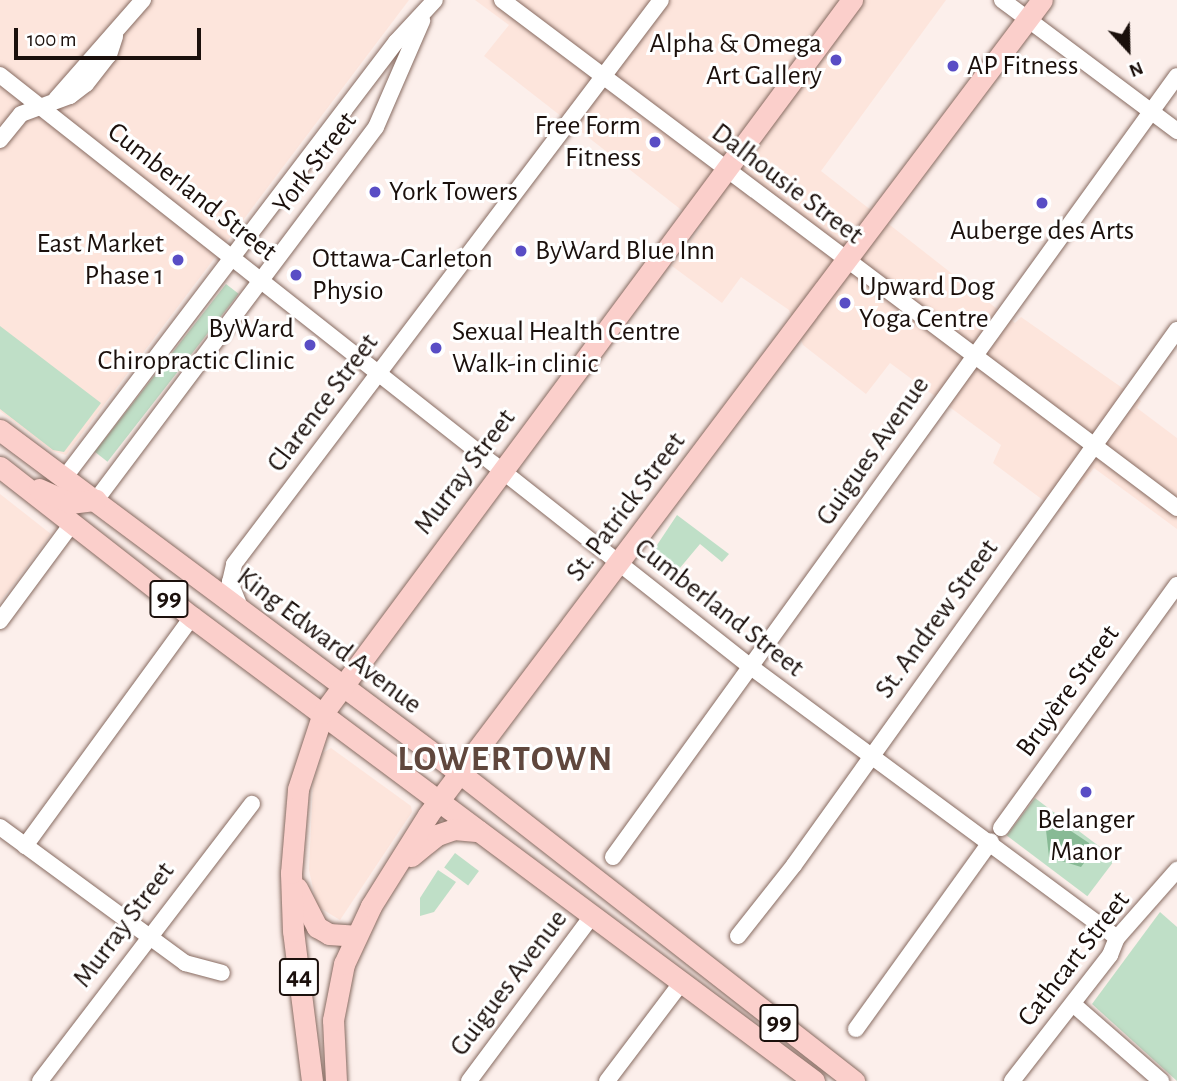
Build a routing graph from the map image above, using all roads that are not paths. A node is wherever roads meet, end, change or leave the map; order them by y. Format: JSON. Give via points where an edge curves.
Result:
{"nodes":[{"id":1,"x":143,"y":0,"type":"edge"},
{"id":2,"x":502,"y":0,"type":"edge"},
{"id":3,"x":661,"y":0,"type":"edge"},
{"id":4,"x":852,"y":0,"type":"edge"},
{"id":5,"x":1002,"y":0,"type":"edge"},
{"id":6,"x":1042,"y":0,"type":"edge"},
{"id":7,"x":430,"y":6,"type":"edge"},
{"id":8,"x":1027,"y":19,"type":"junction"},
{"id":9,"x":0,"y":75,"type":"edge"},
{"id":10,"x":1177,"y":76,"type":"edge"},
{"id":11,"x":602,"y":78,"type":"junction"},
{"id":12,"x":38,"y":106,"type":"junction"},
{"id":13,"x":1152,"y":111,"type":"junction"},
{"id":14,"x":1177,"y":131,"type":"edge"},
{"id":15,"x":0,"y":140,"type":"edge"},
{"id":16,"x":724,"y":170,"type":"junction"},
{"id":17,"x":234,"y":258,"type":"junction"},
{"id":18,"x":846,"y":259,"type":"junction"},
{"id":19,"x":261,"y":279,"type":"junction"},
{"id":20,"x":1177,"y":330,"type":"edge"},
{"id":21,"x":972,"y":356,"type":"junction"},
{"id":22,"x":380,"y":372,"type":"junction"},
{"id":23,"x":0,"y":430,"type":"edge"},
{"id":24,"x":1093,"y":446,"type":"junction"},
{"id":25,"x":0,"y":467,"type":"edge"},
{"id":26,"x":502,"y":470,"type":"junction"},
{"id":27,"x":65,"y":477,"type":"junction"},
{"id":28,"x":18,"y":480,"type":"junction"},
{"id":29,"x":96,"y":499,"type":"junction"},
{"id":30,"x":1177,"y":508,"type":"edge"},
{"id":31,"x":71,"y":525,"type":"junction"},
{"id":32,"x":619,"y":565,"type":"junction"},
{"id":33,"x":1177,"y":585,"type":"edge"},
{"id":34,"x":242,"y":610,"type":"junction"},
{"id":35,"x":192,"y":617,"type":"junction"},
{"id":36,"x":0,"y":621,"type":"edge"},
{"id":37,"x":751,"y":667,"type":"junction"},
{"id":38,"x":340,"y":684,"type":"junction"},
{"id":39,"x":323,"y":713,"type":"junction"},
{"id":40,"x":871,"y":757,"type":"junction"},
{"id":41,"x":461,"y":774,"type":"junction"},
{"id":42,"x":439,"y":801,"type":"junction"},
{"id":43,"x":252,"y":804,"type":"dead end"},
{"id":44,"x":0,"y":827,"type":"edge"},
{"id":45,"x":480,"y":831,"type":"junction"},
{"id":46,"x":996,"y":834,"type":"junction"},
{"id":47,"x":25,"y":846,"type":"junction"},
{"id":48,"x":614,"y":857,"type":"dead end"},
{"id":49,"x":401,"y":864,"type":"junction"},
{"id":50,"x":1177,"y":870,"type":"edge"},
{"id":51,"x":291,"y":873,"type":"junction"},
{"id":52,"x":592,"y":916,"type":"junction"},
{"id":53,"x":355,"y":936,"type":"junction"},
{"id":54,"x":671,"y":936,"type":"junction"},
{"id":55,"x":737,"y":936,"type":"dead end"},
{"id":56,"x":149,"y":937,"type":"junction"},
{"id":57,"x":1117,"y":939,"type":"junction"},
{"id":58,"x":222,"y":973,"type":"dead end"},
{"id":59,"x":681,"y":983,"type":"junction"},
{"id":60,"x":1073,"y":1004,"type":"junction"},
{"id":61,"x":856,"y":1029,"type":"dead end"},
{"id":62,"x":804,"y":1078,"type":"edge"},
{"id":63,"x":40,"y":1081,"type":"edge"},
{"id":64,"x":312,"y":1081,"type":"edge"},
{"id":65,"x":336,"y":1081,"type":"edge"},
{"id":66,"x":468,"y":1081,"type":"edge"},
{"id":67,"x":607,"y":1081,"type":"edge"},
{"id":68,"x":854,"y":1081,"type":"edge"},
{"id":69,"x":1012,"y":1081,"type":"edge"},
{"id":70,"x":1161,"y":1081,"type":"edge"}],
"edges":[{"from":1,"to":12,"type":"street","via":[[56,99]]},
{"from":2,"to":11,"type":"street","name":"Dalhousie Street"},
{"from":3,"to":11,"type":"street","name":"Clarence Street"},
{"from":4,"to":16,"type":"main road","name":"Murray Street","number":"44"},
{"from":5,"to":8,"type":"street"},
{"from":6,"to":8,"type":"main road","name":"St. Patrick Street","number":"44"},
{"from":7,"to":17,"type":"street","name":"York Street","via":[[396,42]]},
{"from":7,"to":19,"type":"street","name":"York Street","via":[[376,127]]},
{"from":8,"to":13,"type":"street"},
{"from":8,"to":18,"type":"main road","name":"St. Patrick Street","number":"44"},
{"from":9,"to":12,"type":"street","name":"Cumberland Street"},
{"from":10,"to":13,"type":"street","name":"Guigues Avenue"},
{"from":11,"to":16,"type":"street","name":"Dalhousie Street"},
{"from":11,"to":22,"type":"street","name":"Clarence Street"},
{"from":12,"to":15,"type":"street","via":[[21,114]]},
{"from":12,"to":17,"type":"street","name":"Cumberland Street"},
{"from":13,"to":14,"type":"street"},
{"from":13,"to":21,"type":"street","name":"Guigues Avenue"},
{"from":16,"to":18,"type":"street","name":"Dalhousie Street"},
{"from":16,"to":26,"type":"main road","name":"Murray Street","number":"44"},
{"from":17,"to":19,"type":"street","name":"Cumberland Street"},
{"from":17,"to":27,"type":"street","name":"York Street"},
{"from":18,"to":21,"type":"street","name":"Dalhousie Street"},
{"from":18,"to":32,"type":"main road","name":"St. Patrick Street","number":"44"},
{"from":19,"to":22,"type":"street","name":"Cumberland Street"},
{"from":19,"to":29,"type":"street","name":"York Street"},
{"from":20,"to":24,"type":"street","name":"St. Andrew Street"},
{"from":21,"to":24,"type":"street","name":"Dalhousie Street"},
{"from":21,"to":37,"type":"street","name":"Guigues Avenue"},
{"from":22,"to":26,"type":"street","name":"Cumberland Street"},
{"from":22,"to":34,"type":"street","name":"Clarence Street","via":[[234,564],[230,582]]},
{"from":23,"to":27,"type":"main road","name":"King Edward Avenue","number":"99"},
{"from":24,"to":30,"type":"street","name":"Dalhousie Street"},
{"from":24,"to":40,"type":"street","name":"St. Andrew Street"},
{"from":25,"to":28,"type":"main road","number":"99"},
{"from":26,"to":32,"type":"street","name":"Cumberland Street"},
{"from":26,"to":38,"type":"main road","name":"Murray Street","number":"44"},
{"from":27,"to":29,"type":"main road","name":"King Edward Avenue","number":"99"},
{"from":28,"to":29,"type":"main road","via":[[70,503]]},
{"from":28,"to":31,"type":"main road","number":"99"},
{"from":29,"to":34,"type":"main road","name":"King Edward Avenue","number":"99"},
{"from":31,"to":35,"type":"main road","number":"99"},
{"from":31,"to":36,"type":"street"},
{"from":32,"to":37,"type":"street","name":"Cumberland Street"},
{"from":32,"to":41,"type":"main road","name":"St. Patrick Street","number":"44"},
{"from":33,"to":46,"type":"street","name":"Bruyère Street"},
{"from":34,"to":38,"type":"main road","name":"King Edward Avenue","number":"99"},
{"from":35,"to":39,"type":"main road","number":"99"},
{"from":35,"to":47,"type":"street"},
{"from":37,"to":40,"type":"street","name":"Cumberland Street"},
{"from":37,"to":48,"type":"street","name":"Guigues Avenue"},
{"from":38,"to":39,"type":"main road","name":"Murray Street","number":"44"},
{"from":38,"to":41,"type":"main road","name":"King Edward Avenue","number":"99"},
{"from":39,"to":42,"type":"main road","number":"99"},
{"from":39,"to":51,"type":"main road","name":"Murray Street","number":"44","via":[[298,789]]},
{"from":40,"to":46,"type":"street","name":"Cumberland Street"},
{"from":40,"to":55,"type":"street","name":"St. Andrew Street"},
{"from":41,"to":42,"type":"main road","name":"St. Patrick Street","number":"44"},
{"from":41,"to":54,"type":"main road","name":"King Edward Avenue","number":"99"},
{"from":42,"to":45,"type":"main road","number":"99"},
{"from":42,"to":49,"type":"main road","name":"St. Patrick Street","number":"44"},
{"from":43,"to":56,"type":"street","name":"Murray Street"},
{"from":44,"to":47,"type":"street"},
{"from":45,"to":49,"type":"main road","via":[[437,835]]},
{"from":45,"to":52,"type":"main road","number":"99"},
{"from":46,"to":57,"type":"street","name":"Cumberland Street"},
{"from":46,"to":61,"type":"street","name":"Bruyère Street"},
{"from":47,"to":56,"type":"street"},
{"from":49,"to":53,"type":"main road","name":"St. Patrick Street","number":"44"},
{"from":50,"to":57,"type":"street","name":"Cathcart Street"},
{"from":51,"to":53,"type":"main road","via":[[317,927],[329,934]]},
{"from":51,"to":64,"type":"main road","number":"44","via":[[293,931]]},
{"from":52,"to":59,"type":"main road","number":"99"},
{"from":52,"to":66,"type":"street","name":"Guigues Avenue"},
{"from":53,"to":65,"type":"main road","name":"St. Patrick Street","number":"44","via":[[334,1005]]},
{"from":54,"to":59,"type":"main road","via":[[688,970]]},
{"from":54,"to":68,"type":"main road","name":"King Edward Avenue","number":"99"},
{"from":56,"to":58,"type":"street","via":[[198,969]]},
{"from":56,"to":63,"type":"street","name":"Murray Street"},
{"from":57,"to":60,"type":"street","name":"Cathcart Street","via":[[1111,955]]},
{"from":59,"to":62,"type":"main road","number":"99"},
{"from":59,"to":67,"type":"street"},
{"from":60,"to":69,"type":"street","name":"Cathcart Street"},
{"from":60,"to":70,"type":"street"}]}
